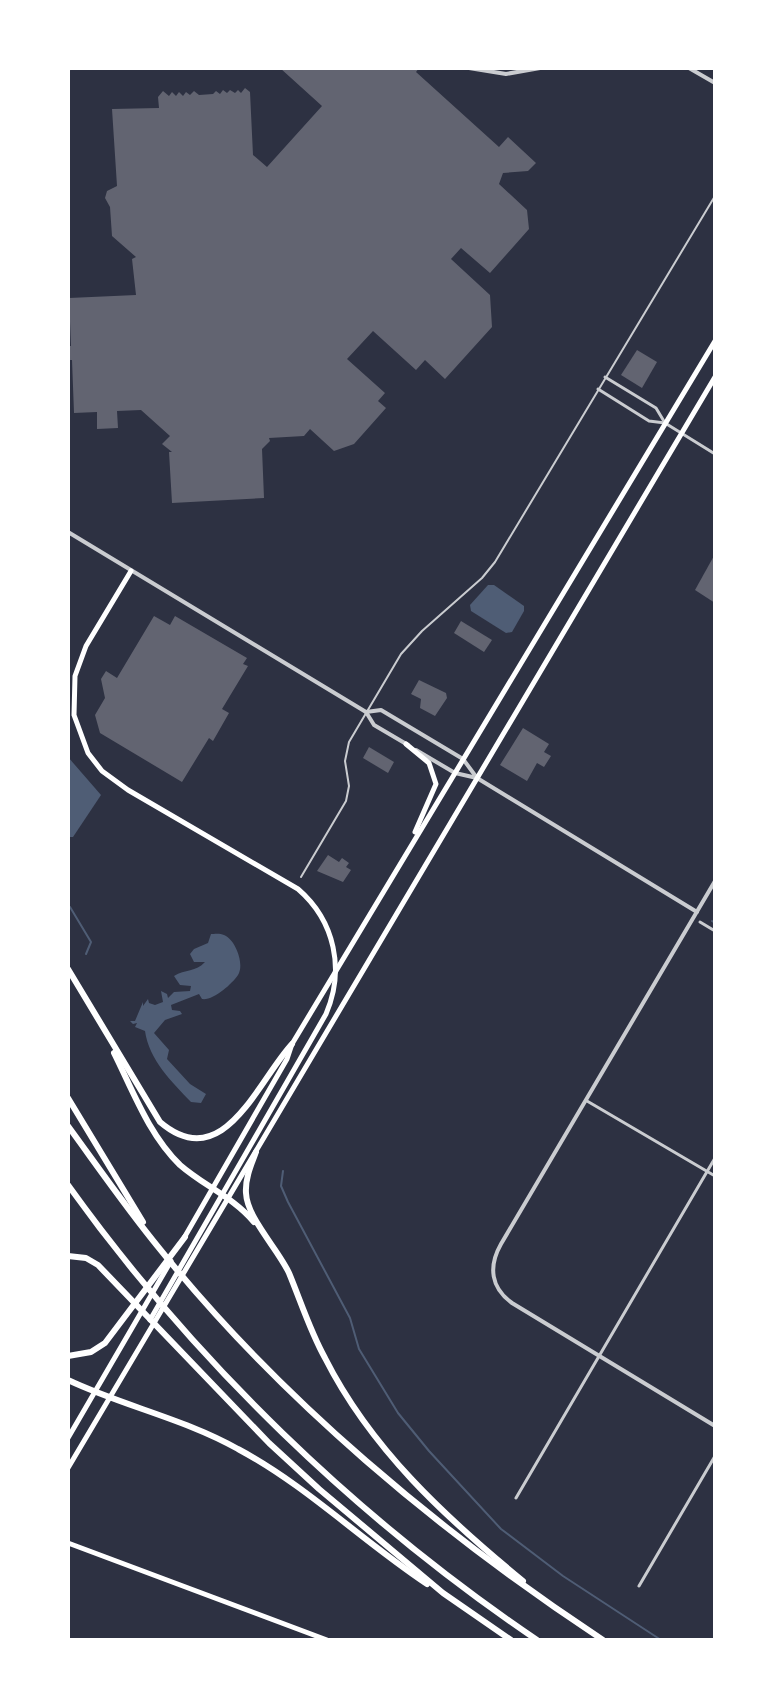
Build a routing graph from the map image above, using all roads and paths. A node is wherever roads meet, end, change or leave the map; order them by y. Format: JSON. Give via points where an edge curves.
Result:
{"nodes":[{"id":1,"x":469,"y":68,"type":"edge"},
{"id":2,"x":540,"y":68,"type":"edge"},
{"id":3,"x":689,"y":68,"type":"edge"},
{"id":4,"x":715,"y":83,"type":"edge"},
{"id":5,"x":715,"y":196,"type":"edge"},
{"id":6,"x":715,"y":341,"type":"edge"},
{"id":7,"x":605,"y":377,"type":"junction"},
{"id":8,"x":715,"y":377,"type":"edge"},
{"id":9,"x":598,"y":389,"type":"junction"},
{"id":10,"x":665,"y":423,"type":"junction"},
{"id":11,"x":681,"y":433,"type":"junction"},
{"id":12,"x":715,"y":454,"type":"edge"},
{"id":13,"x":68,"y":532,"type":"edge"},
{"id":14,"x":131,"y":571,"type":"junction"},
{"id":15,"x":366,"y":712,"type":"junction"},
{"id":16,"x":406,"y":744,"type":"junction"},
{"id":17,"x":463,"y":759,"type":"junction"},
{"id":18,"x":455,"y":773,"type":"junction"},
{"id":19,"x":477,"y":778,"type":"junction"},
{"id":20,"x":404,"y":855,"type":"junction"},
{"id":21,"x":301,"y":877,"type":"dead end"},
{"id":22,"x":715,"y":881,"type":"edge"},
{"id":23,"x":697,"y":912,"type":"junction"},
{"id":24,"x":700,"y":922,"type":"dead end"},
{"id":25,"x":715,"y":931,"type":"edge"},
{"id":26,"x":68,"y":969,"type":"edge"},
{"id":27,"x":85,"y":997,"type":"junction"},
{"id":28,"x":292,"y":1044,"type":"junction"},
{"id":29,"x":68,"y":1098,"type":"edge"},
{"id":30,"x":585,"y":1099,"type":"junction"},
{"id":31,"x":68,"y":1126,"type":"edge"},
{"id":32,"x":256,"y":1152,"type":"junction"},
{"id":33,"x":715,"y":1158,"type":"edge"},
{"id":34,"x":707,"y":1171,"type":"junction"},
{"id":35,"x":715,"y":1176,"type":"edge"},
{"id":36,"x":68,"y":1185,"type":"edge"},
{"id":37,"x":213,"y":1188,"type":"junction"},
{"id":38,"x":224,"y":1195,"type":"junction"},
{"id":39,"x":185,"y":1237,"type":"junction"},
{"id":40,"x":160,"y":1249,"type":"junction"},
{"id":41,"x":277,"y":1250,"type":"junction"},
{"id":42,"x":68,"y":1256,"type":"edge"},
{"id":43,"x":145,"y":1337,"type":"junction"},
{"id":44,"x":68,"y":1356,"type":"edge"},
{"id":45,"x":599,"y":1356,"type":"junction"},
{"id":46,"x":68,"y":1380,"type":"edge"},
{"id":47,"x":95,"y":1393,"type":"junction"},
{"id":48,"x":109,"y":1398,"type":"junction"},
{"id":49,"x":715,"y":1426,"type":"edge"},
{"id":50,"x":68,"y":1438,"type":"edge"},
{"id":51,"x":715,"y":1456,"type":"edge"},
{"id":52,"x":68,"y":1468,"type":"edge"},
{"id":53,"x":516,"y":1498,"type":"dead end"},
{"id":54,"x":68,"y":1543,"type":"edge"},
{"id":55,"x":639,"y":1586,"type":"dead end"},
{"id":56,"x":443,"y":1593,"type":"junction"},
{"id":57,"x":559,"y":1611,"type":"junction"},
{"id":58,"x":327,"y":1640,"type":"edge"},
{"id":59,"x":511,"y":1640,"type":"edge"},
{"id":60,"x":537,"y":1640,"type":"edge"},
{"id":61,"x":603,"y":1640,"type":"edge"}],
"edges":[{"from":1,"to":2,"type":"street","via":[[506,74]]},
{"from":3,"to":4,"type":"street"},
{"from":5,"to":7,"type":"lane"},
{"from":6,"to":10,"type":"main road"},
{"from":7,"to":9,"type":"lane"},
{"from":7,"to":10,"type":"street","via":[[656,408]]},
{"from":8,"to":11,"type":"main road"},
{"from":9,"to":10,"type":"street","via":[[649,421]]},
{"from":9,"to":15,"type":"lane","via":[[492,566],[407,647]]},
{"from":10,"to":11,"type":"street"},
{"from":10,"to":17,"type":"main road"},
{"from":11,"to":12,"type":"street"},
{"from":11,"to":19,"type":"main road"},
{"from":13,"to":14,"type":"street"},
{"from":14,"to":15,"type":"street"},
{"from":14,"to":38,"type":"main road","via":[[86,646],[75,676],[74,715],[88,753],[128,790],[282,877],[312,902],[334,947],[334,991],[320,1024]]},
{"from":15,"to":16,"type":"street","via":[[374,725]]},
{"from":15,"to":17,"type":"street","via":[[381,710]]},
{"from":15,"to":21,"type":"lane","via":[[346,751],[346,801]]},
{"from":16,"to":18,"type":"street"},
{"from":16,"to":20,"type":"main road","via":[[429,763],[436,784]]},
{"from":17,"to":18,"type":"main road"},
{"from":17,"to":19,"type":"street"},
{"from":18,"to":19,"type":"street"},
{"from":18,"to":20,"type":"main road"},
{"from":19,"to":23,"type":"street"},
{"from":19,"to":32,"type":"main road"},
{"from":20,"to":28,"type":"main road"},
{"from":22,"to":23,"type":"street"},
{"from":23,"to":30,"type":"street"},
{"from":24,"to":25,"type":"street"},
{"from":26,"to":27,"type":"highway"},
{"from":27,"to":28,"type":"highway","via":[[160,1122],[188,1138],[218,1134],[235,1120]]},
{"from":27,"to":37,"type":"highway","via":[[162,1146]]},
{"from":28,"to":37,"type":"main road"},
{"from":29,"to":40,"type":"highway"},
{"from":30,"to":34,"type":"street"},
{"from":30,"to":45,"type":"street","via":[[501,1244],[493,1269],[494,1282],[506,1299]]},
{"from":31,"to":40,"type":"highway"},
{"from":32,"to":38,"type":"main road"},
{"from":32,"to":41,"type":"highway","via":[[246,1200]]},
{"from":33,"to":34,"type":"street"},
{"from":34,"to":35,"type":"street"},
{"from":34,"to":45,"type":"street"},
{"from":36,"to":60,"type":"highway","via":[[182,1327],[285,1433],[415,1550]]},
{"from":37,"to":38,"type":"highway"},
{"from":37,"to":39,"type":"main road"},
{"from":38,"to":41,"type":"highway"},
{"from":38,"to":43,"type":"main road"},
{"from":38,"to":43,"type":"main road","via":[[153,1311]]},
{"from":39,"to":44,"type":"highway","via":[[98,1349]]},
{"from":39,"to":47,"type":"main road"},
{"from":40,"to":57,"type":"highway","via":[[242,1341],[348,1444],[432,1516]]},
{"from":41,"to":57,"type":"highway","via":[[309,1326],[356,1412],[432,1503]]},
{"from":42,"to":56,"type":"highway","via":[[98,1265],[269,1443]]},
{"from":43,"to":48,"type":"main road"},
{"from":45,"to":49,"type":"street"},
{"from":45,"to":53,"type":"street"},
{"from":46,"to":47,"type":"highway"},
{"from":47,"to":48,"type":"highway"},
{"from":47,"to":50,"type":"main road"},
{"from":48,"to":52,"type":"main road"},
{"from":48,"to":56,"type":"highway","via":[[207,1434],[256,1459]]},
{"from":51,"to":55,"type":"street"},
{"from":54,"to":58,"type":"main road"},
{"from":56,"to":59,"type":"highway"},
{"from":57,"to":61,"type":"highway"}]}
